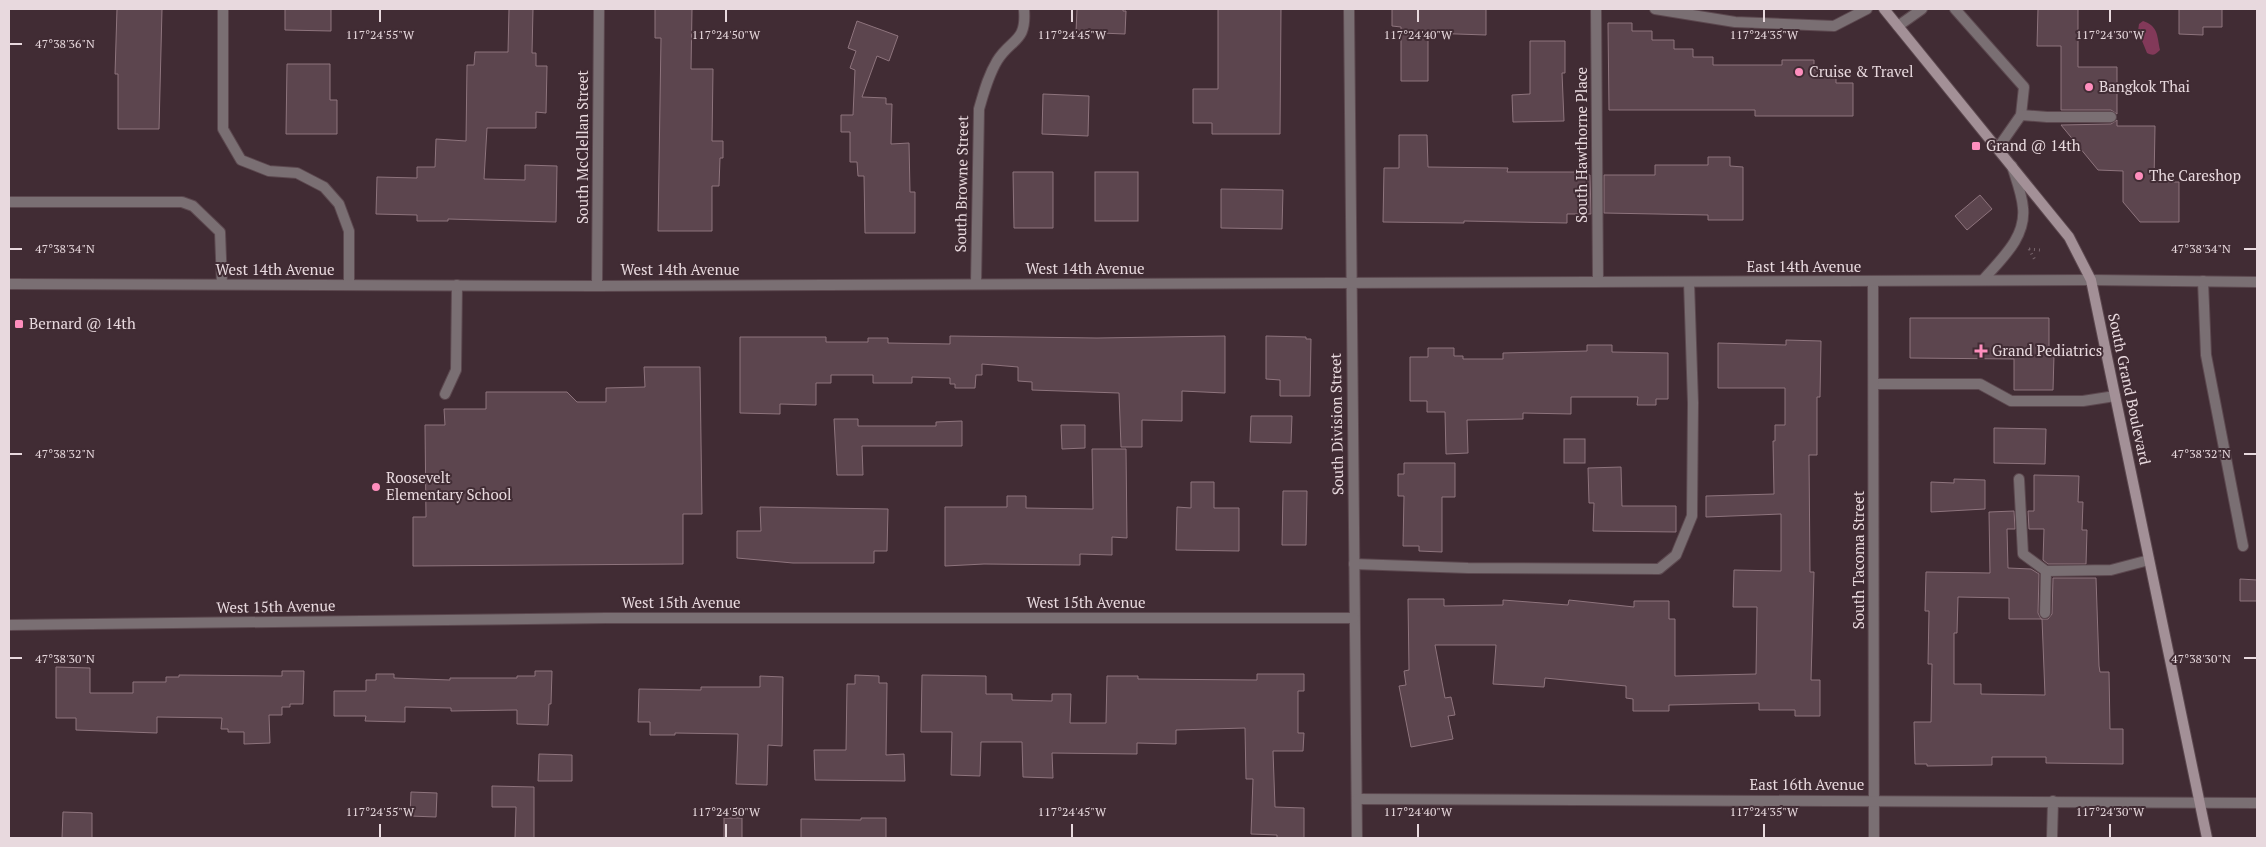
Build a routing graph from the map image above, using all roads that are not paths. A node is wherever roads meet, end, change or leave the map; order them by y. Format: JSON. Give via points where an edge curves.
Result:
{"nodes":[{"id":1,"x":223,"y":9,"type":"edge"},
{"id":2,"x":598,"y":9,"type":"edge"},
{"id":3,"x":1024,"y":9,"type":"edge"},
{"id":4,"x":1349,"y":9,"type":"edge"},
{"id":5,"x":1596,"y":9,"type":"edge"},
{"id":6,"x":1655,"y":9,"type":"edge"},
{"id":7,"x":1867,"y":9,"type":"edge"},
{"id":8,"x":1884,"y":9,"type":"edge"},
{"id":9,"x":1922,"y":9,"type":"edge"},
{"id":10,"x":1955,"y":9,"type":"edge"},
{"id":11,"x":1898,"y":26,"type":"junction"},
{"id":12,"x":2021,"y":114,"type":"junction"},
{"id":13,"x":2111,"y":117,"type":"dead end"},
{"id":14,"x":1998,"y":148,"type":"junction"},
{"id":15,"x":2012,"y":165,"type":"junction"},
{"id":16,"x":9,"y":202,"type":"edge"},
{"id":17,"x":1983,"y":280,"type":"junction"},
{"id":18,"x":2091,"y":280,"type":"junction"},
{"id":19,"x":2203,"y":281,"type":"junction"},
{"id":20,"x":1598,"y":282,"type":"junction"},
{"id":21,"x":1689,"y":282,"type":"junction"},
{"id":22,"x":1873,"y":282,"type":"junction"},
{"id":23,"x":2257,"y":282,"type":"edge"},
{"id":24,"x":1351,"y":283,"type":"junction"},
{"id":25,"x":9,"y":284,"type":"edge"},
{"id":26,"x":222,"y":284,"type":"junction"},
{"id":27,"x":976,"y":284,"type":"junction"},
{"id":28,"x":349,"y":285,"type":"junction"},
{"id":29,"x":457,"y":285,"type":"junction"},
{"id":30,"x":597,"y":286,"type":"junction"},
{"id":31,"x":1874,"y":384,"type":"junction"},
{"id":32,"x":445,"y":394,"type":"dead end"},
{"id":33,"x":2115,"y":396,"type":"junction"},
{"id":34,"x":2018,"y":479,"type":"dead end"},
{"id":35,"x":2243,"y":546,"type":"dead end"},
{"id":36,"x":2149,"y":560,"type":"junction"},
{"id":37,"x":1354,"y":564,"type":"junction"},
{"id":38,"x":2046,"y":571,"type":"junction"},
{"id":39,"x":2045,"y":612,"type":"dead end"},
{"id":40,"x":1354,"y":618,"type":"junction"},
{"id":41,"x":9,"y":625,"type":"edge"},
{"id":42,"x":1357,"y":799,"type":"junction"},
{"id":43,"x":1875,"y":800,"type":"junction"},
{"id":44,"x":2053,"y":801,"type":"junction"},
{"id":45,"x":2199,"y":802,"type":"junction"},
{"id":46,"x":2257,"y":802,"type":"edge"},
{"id":47,"x":1357,"y":838,"type":"edge"},
{"id":48,"x":1874,"y":838,"type":"edge"},
{"id":49,"x":2052,"y":838,"type":"edge"},
{"id":50,"x":2207,"y":838,"type":"edge"}],
"edges":[{"from":1,"to":28,"type":"street","via":[[223,129],[242,160],[269,171],[297,173],[324,187],[339,204],[348,231]]},
{"from":2,"to":30,"type":"street","name":"South McClellan Street"},
{"from":3,"to":27,"type":"street","name":"South Browne Street","via":[[1025,22],[1019,38],[998,59],[978,109]]},
{"from":4,"to":24,"type":"street","name":"South Division Street"},
{"from":5,"to":20,"type":"street","name":"South Hawthorne Place"},
{"from":6,"to":7,"type":"street","via":[[1735,22],[1834,26]]},
{"from":8,"to":11,"type":"main road","name":"South Grand Boulevard"},
{"from":9,"to":11,"type":"street"},
{"from":10,"to":12,"type":"street","via":[[2024,87]]},
{"from":11,"to":14,"type":"main road","name":"South Grand Boulevard"},
{"from":12,"to":13,"type":"street"},
{"from":12,"to":14,"type":"street"},
{"from":14,"to":15,"type":"main road","name":"South Grand Boulevard"},
{"from":15,"to":17,"type":"street","via":[[2023,208],[2022,227],[2013,245]]},
{"from":15,"to":18,"type":"main road","name":"South Grand Boulevard","via":[[2069,237]]},
{"from":16,"to":26,"type":"street","via":[[182,202],[193,206],[220,232]]},
{"from":17,"to":18,"type":"street","name":"East 14th Avenue"},
{"from":17,"to":22,"type":"street","name":"East 14th Avenue"},
{"from":18,"to":19,"type":"street","name":"East 14th Avenue"},
{"from":18,"to":33,"type":"main road","name":"South Grand Boulevard"},
{"from":19,"to":23,"type":"street","name":"East 14th Avenue"},
{"from":19,"to":35,"type":"street","via":[[2206,354]]},
{"from":20,"to":21,"type":"street","name":"East 14th Avenue"},
{"from":20,"to":24,"type":"street","name":"East 14th Avenue"},
{"from":21,"to":22,"type":"street","name":"East 14th Avenue"},
{"from":21,"to":37,"type":"street","via":[[1692,516],[1676,555],[1659,569]]},
{"from":22,"to":31,"type":"street","name":"South Tacoma Street"},
{"from":24,"to":27,"type":"street","name":"West 14th Avenue"},
{"from":24,"to":37,"type":"street","name":"South Division Street"},
{"from":25,"to":26,"type":"street","name":"West 14th Avenue"},
{"from":26,"to":28,"type":"street","name":"West 14th Avenue"},
{"from":27,"to":30,"type":"street","name":"West 14th Avenue"},
{"from":28,"to":29,"type":"street","name":"West 14th Avenue"},
{"from":29,"to":30,"type":"street","name":"West 14th Avenue"},
{"from":29,"to":32,"type":"street","via":[[456,370]]},
{"from":31,"to":33,"type":"street","via":[[1980,384],[2011,401],[2083,401]]},
{"from":31,"to":43,"type":"street","name":"South Tacoma Street"},
{"from":33,"to":36,"type":"main road","name":"South Grand Boulevard"},
{"from":34,"to":38,"type":"street","via":[[2023,554]]},
{"from":36,"to":38,"type":"street","via":[[2112,570]]},
{"from":36,"to":45,"type":"main road","name":"South Grand Boulevard"},
{"from":37,"to":40,"type":"street","name":"South Division Street"},
{"from":38,"to":39,"type":"street"},
{"from":40,"to":41,"type":"street","name":"West 15th Avenue","via":[[606,618]]},
{"from":40,"to":42,"type":"street","name":"South Division Street"},
{"from":42,"to":43,"type":"street","name":"East 16th Avenue"},
{"from":42,"to":47,"type":"street","name":"South Division Street"},
{"from":43,"to":44,"type":"street","name":"East 16th Avenue"},
{"from":43,"to":48,"type":"street","name":"South Tacoma Street"},
{"from":44,"to":45,"type":"street","name":"East 16th Avenue"},
{"from":44,"to":49,"type":"street"},
{"from":45,"to":46,"type":"street","name":"East 16th Avenue"},
{"from":45,"to":50,"type":"main road","name":"South Grand Boulevard"}]}
